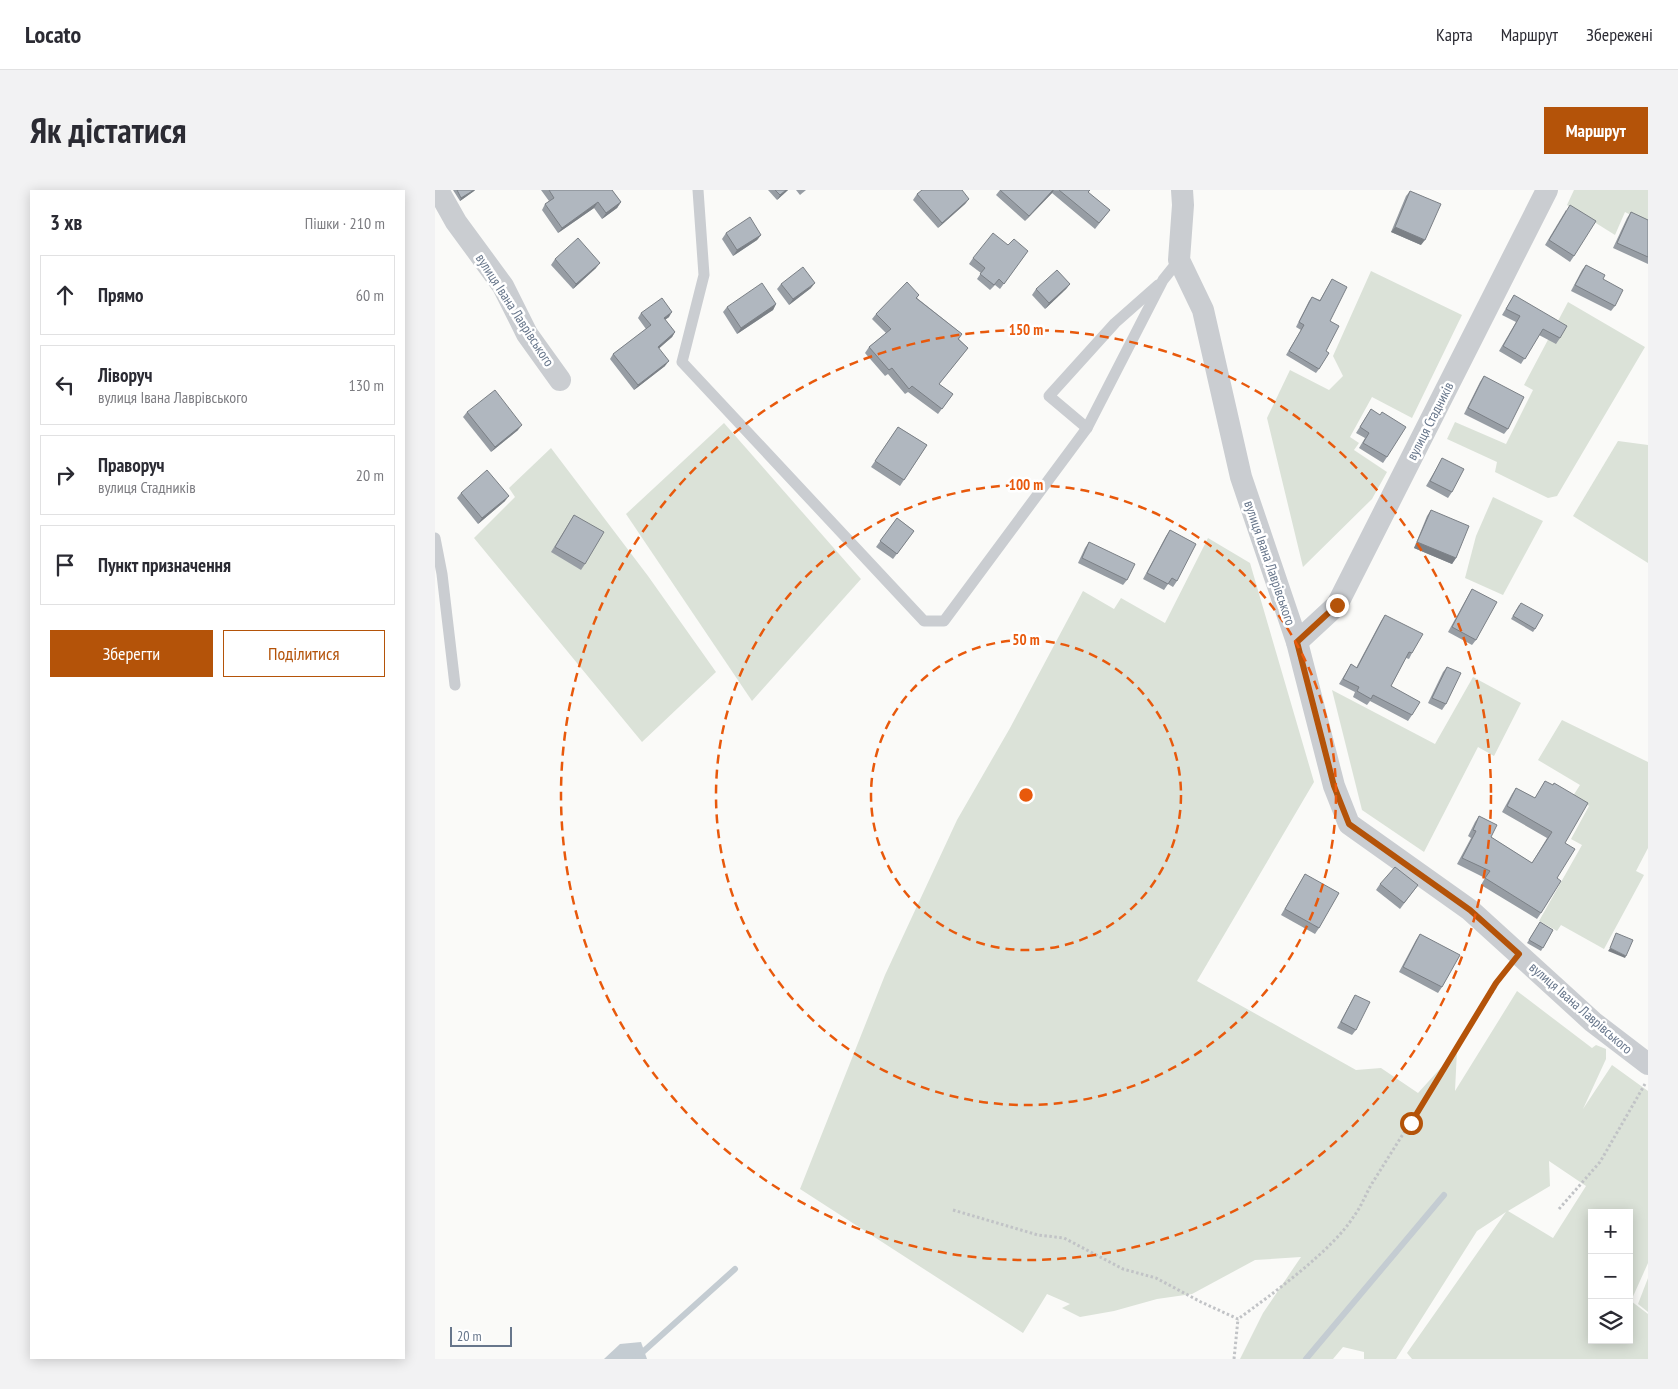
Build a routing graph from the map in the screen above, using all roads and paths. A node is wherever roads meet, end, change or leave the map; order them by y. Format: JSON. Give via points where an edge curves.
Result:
{"nodes":[{"id":1,"x":438,"y":190,"type":"edge"},
{"id":2,"x":698,"y":190,"type":"edge"},
{"id":3,"x":1182,"y":190,"type":"edge"},
{"id":4,"x":1547,"y":190,"type":"edge"},
{"id":5,"x":1179,"y":260,"type":"junction"},
{"id":6,"x":1163,"y":280,"type":"junction"},
{"id":7,"x":560,"y":380,"type":"dead end"},
{"id":8,"x":1087,"y":428,"type":"junction"},
{"id":9,"x":435,"y":538,"type":"edge"},
{"id":10,"x":1297,"y":642,"type":"junction"},
{"id":11,"x":455,"y":685,"type":"dead end"},
{"id":12,"x":1519,"y":954,"type":"junction"},
{"id":13,"x":1648,"y":1064,"type":"edge"},
{"id":14,"x":1648,"y":1079,"type":"edge"},
{"id":15,"x":1559,"y":1209,"type":"dead end"},
{"id":16,"x":953,"y":1210,"type":"dead end"},
{"id":17,"x":1238,"y":1319,"type":"junction"},
{"id":18,"x":1234,"y":1359,"type":"edge"}],
"edges":[{"from":1,"to":7,"type":"street","name":"вулиця Івана Лаврівського","via":[[456,222],[503,286],[527,334]]},
{"from":2,"to":8,"type":"lane","via":[[704,275],[683,362],[924,621],[944,621]]},
{"from":3,"to":5,"type":"street","name":"вулиця Івана Лаврівського"},
{"from":4,"to":10,"type":"street","name":"вулиця Стадників","via":[[1337,605]]},
{"from":5,"to":6,"type":"lane"},
{"from":5,"to":10,"type":"street","name":"вулиця Івана Лаврівського","via":[[1203,310],[1241,477]]},
{"from":6,"to":8,"type":"lane"},
{"from":6,"to":8,"type":"lane","via":[[1115,323],[1049,396]]},
{"from":9,"to":11,"type":"lane"},
{"from":10,"to":12,"type":"street","name":"вулиця Івана Лаврівського","via":[[1334,786],[1349,824],[1470,910]]},
{"from":12,"to":13,"type":"street","name":"вулиця Івана Лаврівського","via":[[1593,1022]]},
{"from":12,"to":17,"type":"path","via":[[1496,983],[1371,1185],[1354,1218],[1298,1272]]},
{"from":14,"to":15,"type":"path","via":[[1600,1162]]},
{"from":16,"to":17,"type":"path","via":[[1038,1235],[1064,1238],[1123,1268],[1156,1278]]},
{"from":17,"to":18,"type":"path"}]}
